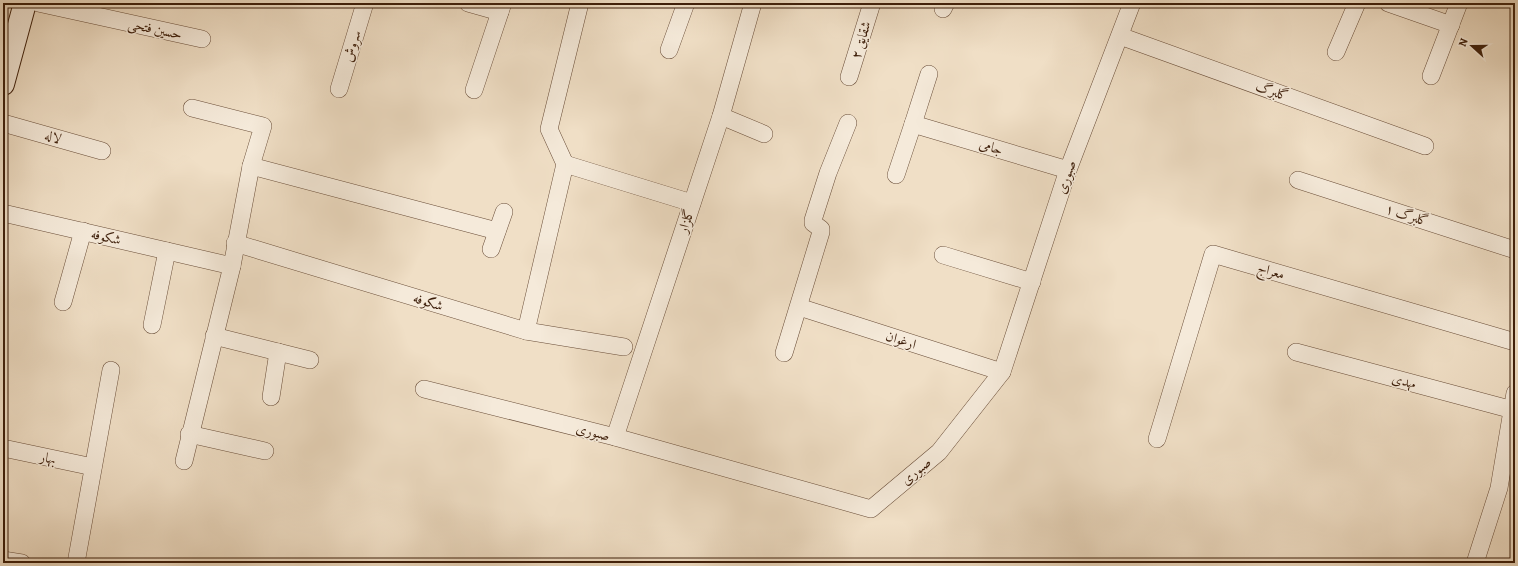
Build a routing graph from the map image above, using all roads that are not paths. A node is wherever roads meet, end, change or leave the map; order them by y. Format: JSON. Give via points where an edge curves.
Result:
{"nodes":[{"id":1,"x":25,"y":3,"type":"edge"},
{"id":2,"x":38,"y":3,"type":"edge"},
{"id":3,"x":365,"y":3,"type":"edge"},
{"id":4,"x":468,"y":3,"type":"edge"},
{"id":5,"x":580,"y":3,"type":"edge"},
{"id":6,"x":686,"y":3,"type":"edge"},
{"id":7,"x":753,"y":3,"type":"edge"},
{"id":8,"x":872,"y":3,"type":"edge"},
{"id":9,"x":1132,"y":3,"type":"edge"},
{"id":10,"x":1357,"y":3,"type":"edge"},
{"id":11,"x":1388,"y":3,"type":"edge"},
{"id":12,"x":1459,"y":3,"type":"edge"},
{"id":13,"x":501,"y":7,"type":"edge"},
{"id":14,"x":1451,"y":25,"type":"junction"},
{"id":15,"x":1120,"y":36,"type":"junction"},
{"id":16,"x":202,"y":39,"type":"dead end"},
{"id":17,"x":669,"y":50,"type":"dead end"},
{"id":18,"x":1336,"y":52,"type":"dead end"},
{"id":19,"x":929,"y":74,"type":"dead end"},
{"id":20,"x":1431,"y":76,"type":"dead end"},
{"id":21,"x":849,"y":77,"type":"dead end"},
{"id":22,"x":3,"y":84,"type":"edge"},
{"id":23,"x":339,"y":89,"type":"dead end"},
{"id":24,"x":474,"y":90,"type":"dead end"},
{"id":25,"x":192,"y":108,"type":"dead end"},
{"id":26,"x":721,"y":116,"type":"junction"},
{"id":27,"x":3,"y":123,"type":"edge"},
{"id":28,"x":848,"y":123,"type":"dead end"},
{"id":29,"x":913,"y":124,"type":"junction"},
{"id":30,"x":764,"y":134,"type":"dead end"},
{"id":31,"x":1425,"y":146,"type":"dead end"},
{"id":32,"x":102,"y":151,"type":"dead end"},
{"id":33,"x":565,"y":164,"type":"junction"},
{"id":34,"x":251,"y":166,"type":"junction"},
{"id":35,"x":1068,"y":170,"type":"junction"},
{"id":36,"x":896,"y":175,"type":"dead end"},
{"id":37,"x":1298,"y":180,"type":"dead end"},
{"id":38,"x":692,"y":203,"type":"junction"},
{"id":39,"x":504,"y":212,"type":"dead end"},
{"id":40,"x":3,"y":213,"type":"edge"},
{"id":41,"x":83,"y":231,"type":"junction"},
{"id":42,"x":497,"y":231,"type":"junction"},
{"id":43,"x":235,"y":243,"type":"junction"},
{"id":44,"x":491,"y":250,"type":"dead end"},
{"id":45,"x":1515,"y":250,"type":"edge"},
{"id":46,"x":167,"y":251,"type":"junction"},
{"id":47,"x":943,"y":255,"type":"dead end"},
{"id":48,"x":232,"y":266,"type":"junction"},
{"id":49,"x":1032,"y":282,"type":"junction"},
{"id":50,"x":63,"y":302,"type":"dead end"},
{"id":51,"x":799,"y":307,"type":"junction"},
{"id":52,"x":152,"y":325,"type":"dead end"},
{"id":53,"x":526,"y":331,"type":"junction"},
{"id":54,"x":214,"y":336,"type":"junction"},
{"id":55,"x":1515,"y":342,"type":"edge"},
{"id":56,"x":624,"y":347,"type":"dead end"},
{"id":57,"x":278,"y":352,"type":"junction"},
{"id":58,"x":1296,"y":352,"type":"dead end"},
{"id":59,"x":784,"y":353,"type":"dead end"},
{"id":60,"x":310,"y":360,"type":"dead end"},
{"id":61,"x":111,"y":370,"type":"dead end"},
{"id":62,"x":1002,"y":372,"type":"junction"},
{"id":63,"x":424,"y":389,"type":"dead end"},
{"id":64,"x":1515,"y":393,"type":"edge"},
{"id":65,"x":271,"y":397,"type":"dead end"},
{"id":66,"x":1513,"y":410,"type":"junction"},
{"id":67,"x":190,"y":434,"type":"junction"},
{"id":68,"x":615,"y":437,"type":"junction"},
{"id":69,"x":1157,"y":439,"type":"dead end"},
{"id":70,"x":3,"y":448,"type":"edge"},
{"id":71,"x":265,"y":451,"type":"dead end"},
{"id":72,"x":184,"y":461,"type":"dead end"},
{"id":73,"x":93,"y":467,"type":"junction"},
{"id":74,"x":3,"y":560,"type":"edge"},
{"id":75,"x":22,"y":563,"type":"edge"},
{"id":76,"x":76,"y":563,"type":"edge"},
{"id":77,"x":1475,"y":563,"type":"edge"}],
"edges":[{"from":1,"to":22,"type":"street"},
{"from":2,"to":16,"type":"street","name":"حسین فتحی"},
{"from":3,"to":23,"type":"street","name":"سروش"},
{"from":4,"to":13,"type":"street"},
{"from":5,"to":33,"type":"street","via":[[549,129]]},
{"from":6,"to":17,"type":"street"},
{"from":7,"to":26,"type":"street","name":"گلزار"},
{"from":8,"to":21,"type":"street","name":"شقایق ۲"},
{"from":9,"to":15,"type":"street","name":"صبوری"},
{"from":10,"to":18,"type":"street"},
{"from":11,"to":14,"type":"street"},
{"from":12,"to":14,"type":"street"},
{"from":13,"to":24,"type":"street"},
{"from":14,"to":20,"type":"street"},
{"from":15,"to":31,"type":"street","name":"گلبرگ"},
{"from":15,"to":35,"type":"street","name":"صبوری"},
{"from":19,"to":29,"type":"street"},
{"from":25,"to":34,"type":"street","via":[[263,126]]},
{"from":26,"to":30,"type":"street"},
{"from":26,"to":38,"type":"street","name":"گلزار"},
{"from":27,"to":32,"type":"street","name":"لاله"},
{"from":28,"to":51,"type":"street","via":[[813,220],[821,232]]},
{"from":29,"to":35,"type":"street","name":"جامی"},
{"from":29,"to":36,"type":"street"},
{"from":33,"to":38,"type":"street"},
{"from":33,"to":53,"type":"street"},
{"from":34,"to":42,"type":"street"},
{"from":34,"to":43,"type":"street"},
{"from":35,"to":49,"type":"street","name":"صبوری"},
{"from":37,"to":45,"type":"street","name":"گلبرگ ۱"},
{"from":38,"to":68,"type":"street","name":"گلزار"},
{"from":39,"to":42,"type":"street"},
{"from":40,"to":41,"type":"street","name":"شکوفه"},
{"from":41,"to":46,"type":"street","name":"شکوفه"},
{"from":41,"to":50,"type":"street"},
{"from":42,"to":44,"type":"street"},
{"from":43,"to":48,"type":"street"},
{"from":43,"to":53,"type":"street","name":"شکوفه"},
{"from":46,"to":48,"type":"street","name":"شکوفه"},
{"from":46,"to":52,"type":"street"},
{"from":47,"to":49,"type":"street"},
{"from":48,"to":54,"type":"street"},
{"from":49,"to":62,"type":"street","name":"صبوری"},
{"from":51,"to":59,"type":"street"},
{"from":51,"to":62,"type":"street","name":"ارغوان"},
{"from":53,"to":56,"type":"street","name":"شکوفه"},
{"from":54,"to":57,"type":"street"},
{"from":54,"to":67,"type":"street"},
{"from":55,"to":69,"type":"street","name":"معراج","via":[[1213,254]]},
{"from":57,"to":60,"type":"street"},
{"from":57,"to":65,"type":"street"},
{"from":58,"to":66,"type":"street","name":"مهدی"},
{"from":61,"to":73,"type":"street"},
{"from":62,"to":68,"type":"street","name":"صبوری","via":[[939,452],[871,509]]},
{"from":63,"to":68,"type":"street","name":"صبوری"},
{"from":64,"to":66,"type":"street"},
{"from":66,"to":77,"type":"street","via":[[1499,488]]},
{"from":67,"to":71,"type":"street"},
{"from":67,"to":72,"type":"street"},
{"from":70,"to":73,"type":"street","name":"بهار"},
{"from":73,"to":76,"type":"street"},
{"from":74,"to":75,"type":"street"}]}
